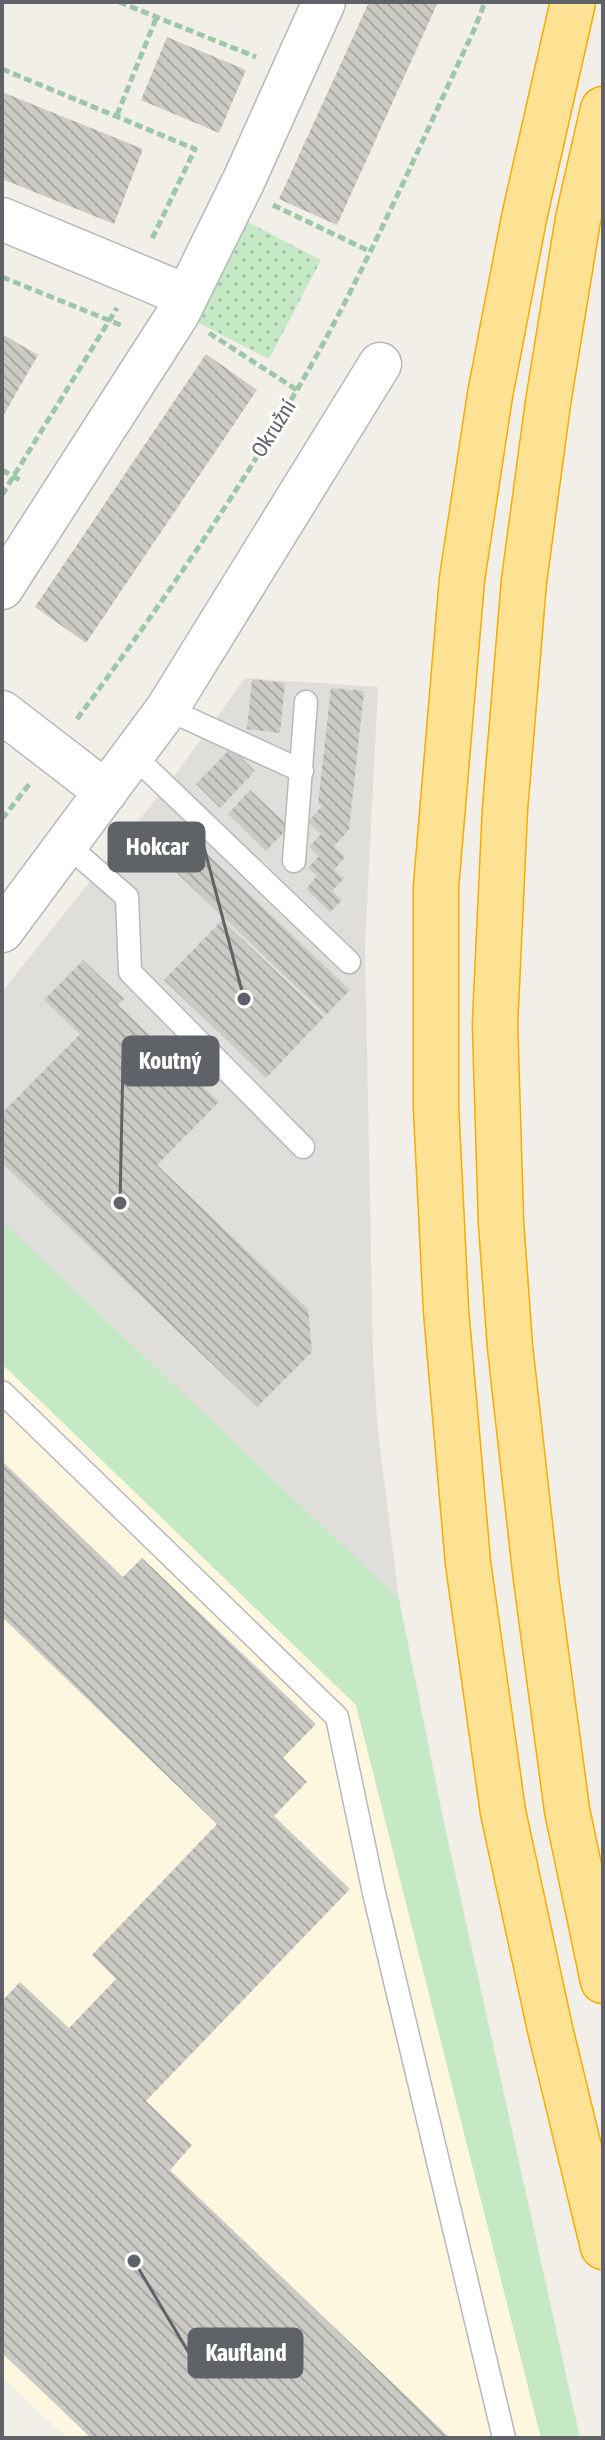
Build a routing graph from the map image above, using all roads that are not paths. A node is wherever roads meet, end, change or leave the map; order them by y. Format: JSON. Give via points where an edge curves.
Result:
{"nodes":[{"id":1,"x":324,"y":2,"type":"edge"},
{"id":2,"x":573,"y":2,"type":"edge"},
{"id":3,"x":603,"y":109,"type":"edge"},
{"id":4,"x":2,"y":219,"type":"edge"},
{"id":5,"x":175,"y":317,"type":"junction"},
{"id":6,"x":380,"y":364,"type":"dead end"},
{"id":7,"x":2,"y":588,"type":"edge"},
{"id":8,"x":306,"y":702,"type":"dead end"},
{"id":9,"x":167,"y":709,"type":"junction"},
{"id":10,"x":2,"y":712,"type":"edge"},
{"id":11,"x":133,"y":755,"type":"junction"},
{"id":12,"x":302,"y":771,"type":"junction"},
{"id":13,"x":106,"y":792,"type":"junction"},
{"id":14,"x":67,"y":845,"type":"junction"},
{"id":15,"x":294,"y":861,"type":"dead end"},
{"id":16,"x":2,"y":931,"type":"edge"},
{"id":17,"x":349,"y":962,"type":"dead end"},
{"id":18,"x":303,"y":1147,"type":"dead end"},
{"id":19,"x":2,"y":1392,"type":"edge"},
{"id":20,"x":603,"y":1981,"type":"edge"},
{"id":21,"x":603,"y":2247,"type":"edge"},
{"id":22,"x":504,"y":2438,"type":"edge"}],
"edges":[{"from":1,"to":5,"type":"street"},
{"from":2,"to":21,"type":"highway","via":[[495,366],[462,579],[436,887],[436,1107],[446,1310],[468,1563],[503,1812]]},
{"from":3,"to":20,"type":"highway","via":[[573,249],[524,581],[505,809],[495,1024],[510,1347],[567,1810]]},
{"from":4,"to":5,"type":"street","via":[[135,274]]},
{"from":5,"to":7,"type":"street"},
{"from":6,"to":9,"type":"street"},
{"from":8,"to":12,"type":"lane"},
{"from":9,"to":11,"type":"street"},
{"from":9,"to":12,"type":"lane"},
{"from":10,"to":13,"type":"street"},
{"from":11,"to":13,"type":"street"},
{"from":11,"to":17,"type":"lane"},
{"from":12,"to":15,"type":"lane"},
{"from":13,"to":14,"type":"street"},
{"from":14,"to":16,"type":"street"},
{"from":14,"to":18,"type":"lane","via":[[127,897],[130,972]]},
{"from":19,"to":22,"type":"lane","via":[[337,1717]]}]}
